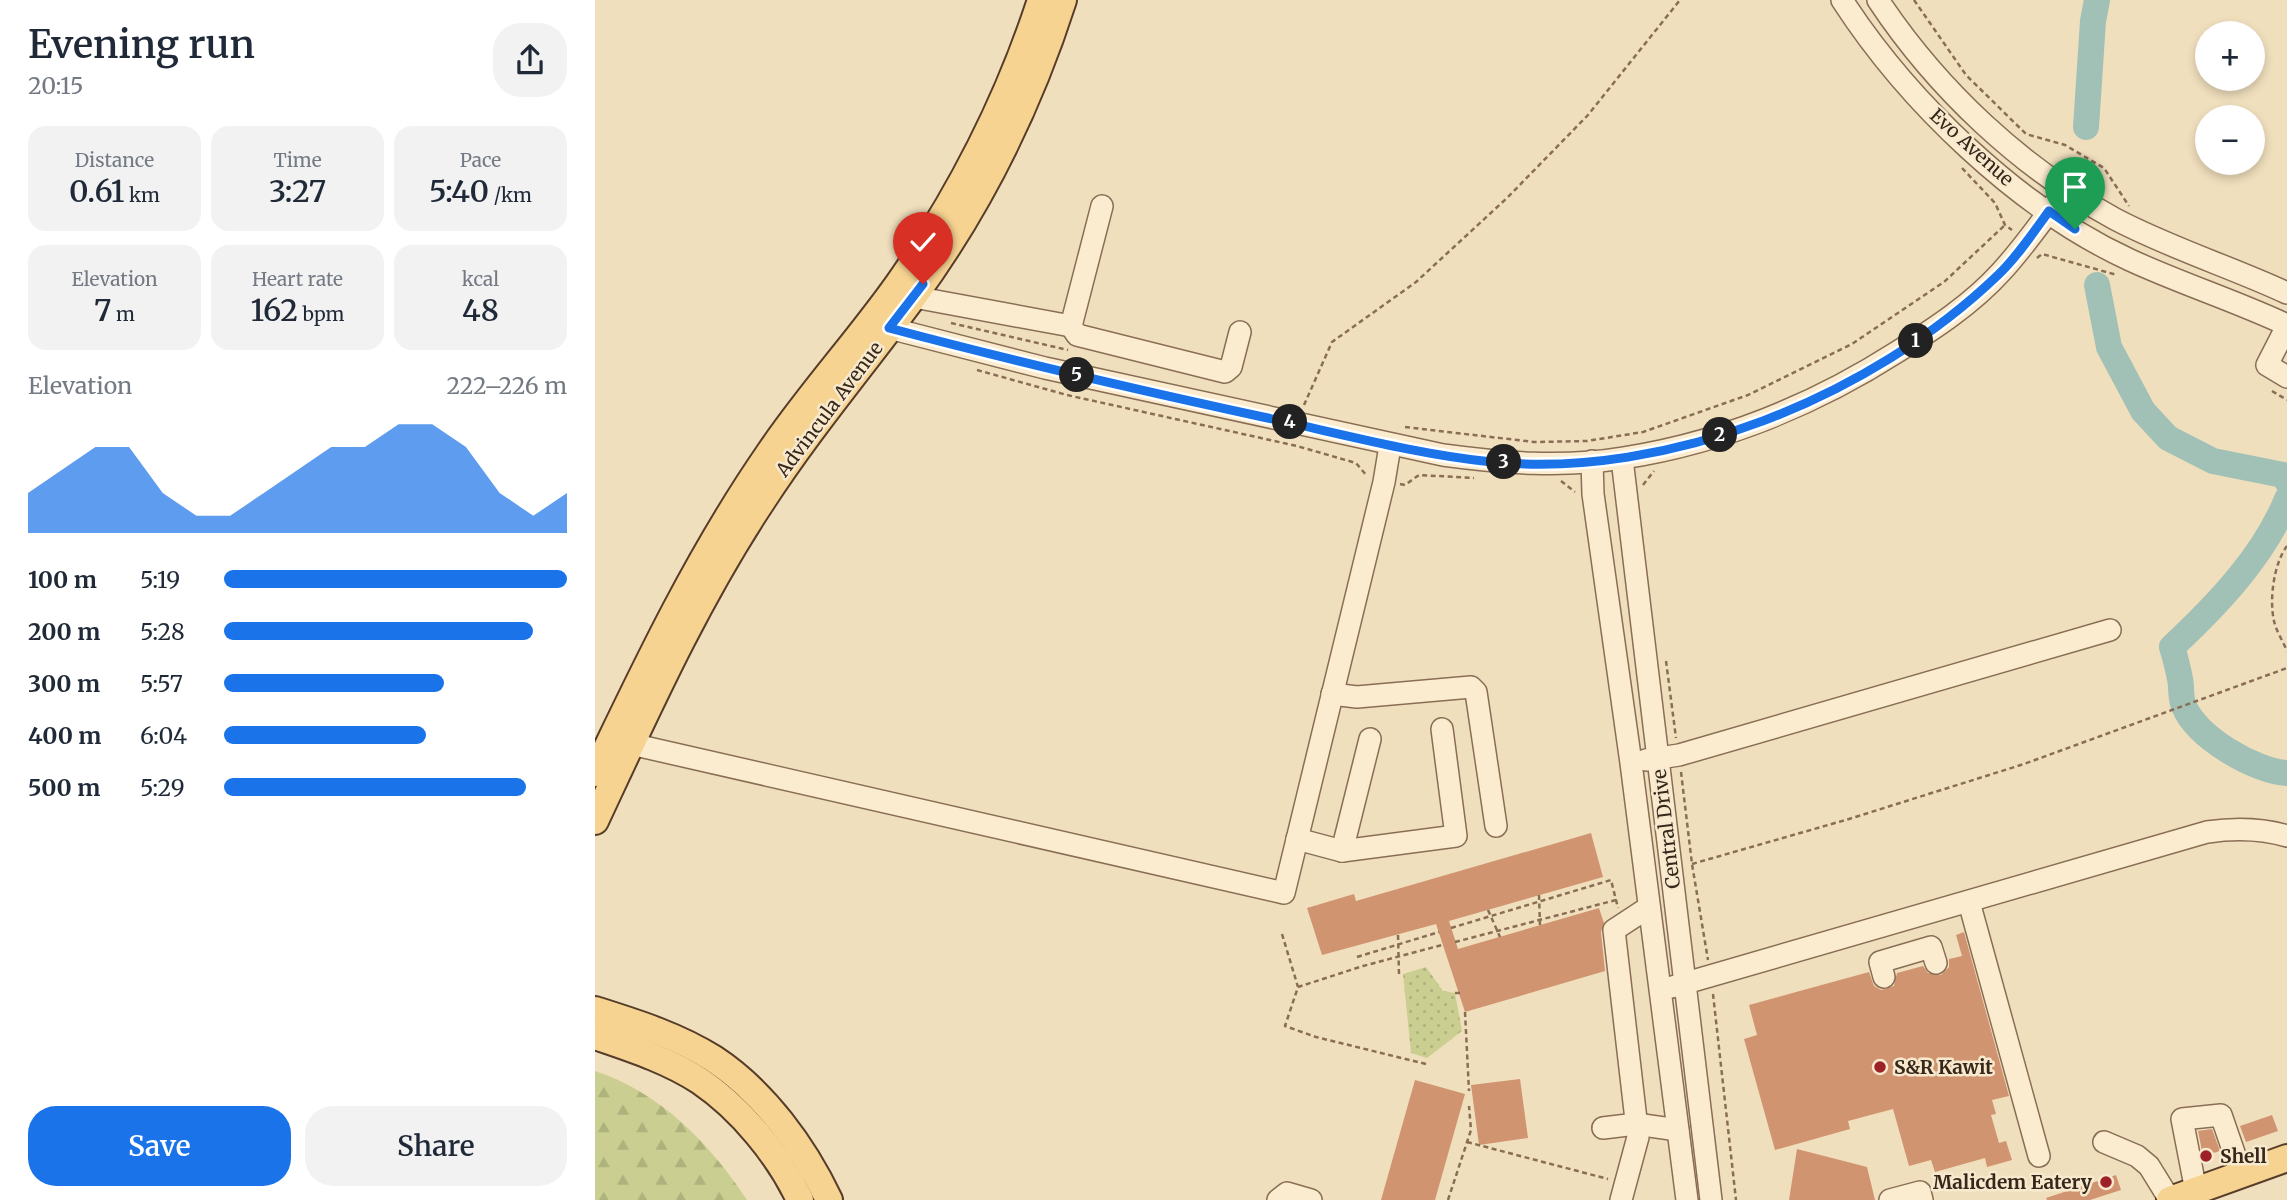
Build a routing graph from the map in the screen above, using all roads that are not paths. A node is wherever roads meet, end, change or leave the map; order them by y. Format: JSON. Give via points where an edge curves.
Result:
{"nodes":[{"id":1,"x":1041,"y":0,"type":"edge"},
{"id":2,"x":1063,"y":0,"type":"edge"},
{"id":3,"x":1842,"y":0,"type":"edge"},
{"id":4,"x":1878,"y":0,"type":"edge"},
{"id":5,"x":1997,"y":136,"type":"junction"},
{"id":6,"x":1979,"y":157,"type":"junction"},
{"id":7,"x":2066,"y":188,"type":"junction"},
{"id":8,"x":1102,"y":206,"type":"dead end"},
{"id":9,"x":2049,"y":211,"type":"junction"},
{"id":10,"x":2145,"y":233,"type":"junction"},
{"id":11,"x":2127,"y":269,"type":"junction"},
{"id":12,"x":2287,"y":293,"type":"edge"},
{"id":13,"x":914,"y":297,"type":"junction"},
{"id":14,"x":1071,"y":326,"type":"junction"},
{"id":15,"x":2287,"y":326,"type":"edge"},
{"id":16,"x":889,"y":328,"type":"junction"},
{"id":17,"x":1240,"y":332,"type":"dead end"},
{"id":18,"x":2280,"y":384,"type":"edge"},
{"id":19,"x":1393,"y":436,"type":"junction"},
{"id":20,"x":1622,"y":459,"type":"junction"},
{"id":21,"x":1592,"y":461,"type":"junction"},
{"id":22,"x":2110,"y":630,"type":"dead end"},
{"id":23,"x":1332,"y":694,"type":"junction"},
{"id":24,"x":1442,"y":729,"type":"dead end"},
{"id":25,"x":1370,"y":738,"type":"dead end"},
{"id":26,"x":631,"y":744,"type":"junction"},
{"id":27,"x":1668,"y":757,"type":"junction"},
{"id":28,"x":1630,"y":763,"type":"junction"},
{"id":29,"x":595,"y":773,"type":"edge"},
{"id":30,"x":595,"y":821,"type":"edge"},
{"id":31,"x":1496,"y":826,"type":"dead end"},
{"id":32,"x":2287,"y":836,"type":"edge"},
{"id":33,"x":1297,"y":839,"type":"junction"},
{"id":34,"x":1342,"y":851,"type":"junction"},
{"id":35,"x":1969,"y":902,"type":"junction"},
{"id":36,"x":1649,"y":907,"type":"junction"},
{"id":37,"x":1893,"y":924,"type":"junction"},
{"id":38,"x":1904,"y":959,"type":"junction"},
{"id":39,"x":1936,"y":963,"type":"dead end"},
{"id":40,"x":1884,"y":977,"type":"dead end"},
{"id":41,"x":1685,"y":984,"type":"junction"},
{"id":42,"x":1660,"y":990,"type":"junction"},
{"id":43,"x":595,"y":1002,"type":"edge"},
{"id":44,"x":595,"y":1010,"type":"edge"},
{"id":45,"x":623,"y":1019,"type":"junction"},
{"id":46,"x":595,"y":1036,"type":"edge"},
{"id":47,"x":1636,"y":1124,"type":"junction"},
{"id":48,"x":1603,"y":1128,"type":"dead end"},
{"id":49,"x":1678,"y":1130,"type":"junction"},
{"id":50,"x":2105,"y":1142,"type":"dead end"},
{"id":51,"x":2039,"y":1156,"type":"dead end"},
{"id":52,"x":2287,"y":1158,"type":"edge"},
{"id":53,"x":2242,"y":1176,"type":"junction"},
{"id":54,"x":2196,"y":1191,"type":"junction"},
{"id":55,"x":1623,"y":1192,"type":"edge"},
{"id":56,"x":800,"y":1200,"type":"edge"},
{"id":57,"x":829,"y":1200,"type":"edge"},
{"id":58,"x":1278,"y":1200,"type":"edge"},
{"id":59,"x":1311,"y":1200,"type":"edge"},
{"id":60,"x":1687,"y":1200,"type":"edge"},
{"id":61,"x":1711,"y":1200,"type":"edge"},
{"id":62,"x":1890,"y":1200,"type":"edge"},
{"id":63,"x":1922,"y":1200,"type":"edge"},
{"id":64,"x":2170,"y":1200,"type":"edge"}],
"edges":[{"from":1,"to":29,"type":"main road","name":"Advincula Avenue","via":[[1009,89],[950,205],[730,513],[656,644]]},
{"from":2,"to":13,"type":"main road","name":"Advincula Avenue","via":[[1000,157]]},
{"from":3,"to":6,"type":"street","name":"Evo Avenue","via":[[1908,87]]},
{"from":4,"to":5,"type":"street","name":"Evo Avenue","via":[[1929,68]]},
{"from":5,"to":6,"type":"street"},
{"from":5,"to":7,"type":"street","name":"Evo Avenue"},
{"from":6,"to":9,"type":"street","name":"Evo Avenue"},
{"from":7,"to":9,"type":"street"},
{"from":7,"to":10,"type":"street","name":"Evo Avenue"},
{"from":8,"to":14,"type":"street"},
{"from":9,"to":11,"type":"street","name":"Evo Avenue"},
{"from":9,"to":20,"type":"street","via":[[2001,273],[1922,337],[1863,374],[1752,424]]},
{"from":10,"to":11,"type":"street"},
{"from":10,"to":12,"type":"street","name":"Evo Avenue"},
{"from":11,"to":15,"type":"street","name":"Evo Avenue","via":[[2245,306]]},
{"from":13,"to":14,"type":"street"},
{"from":13,"to":16,"type":"main road","name":"Advincula Avenue"},
{"from":14,"to":17,"type":"street","via":[[1077,335],[1225,372],[1231,368]]},
{"from":15,"to":18,"type":"street","via":[[2267,365]]},
{"from":16,"to":19,"type":"street","via":[[1058,371]]},
{"from":16,"to":26,"type":"main road","name":"Advincula Avenue","via":[[748,523],[665,670]]},
{"from":19,"to":21,"type":"street","via":[[1493,462]]},
{"from":19,"to":23,"type":"street"},
{"from":20,"to":21,"type":"street"},
{"from":20,"to":27,"type":"street","name":"Central Drive"},
{"from":21,"to":28,"type":"street","name":"Central Drive"},
{"from":22,"to":27,"type":"street"},
{"from":23,"to":31,"type":"street","via":[[1357,697],[1471,687],[1476,692]]},
{"from":23,"to":33,"type":"street"},
{"from":24,"to":34,"type":"street","via":[[1456,836]]},
{"from":25,"to":34,"type":"street"},
{"from":26,"to":30,"type":"main road","name":"Advincula Avenue"},
{"from":26,"to":33,"type":"street","via":[[1284,893]]},
{"from":27,"to":28,"type":"street"},
{"from":27,"to":41,"type":"street","name":"Central Drive","via":[[1670,868]]},
{"from":28,"to":36,"type":"street","name":"Central Drive"},
{"from":32,"to":35,"type":"street","via":[[2249,829],[2207,832]]},
{"from":33,"to":34,"type":"street"},
{"from":35,"to":37,"type":"street"},
{"from":35,"to":51,"type":"street"},
{"from":36,"to":42,"type":"street","name":"Central Drive"},
{"from":36,"to":47,"type":"street","via":[[1614,930]]},
{"from":37,"to":38,"type":"street"},
{"from":37,"to":41,"type":"street"},
{"from":38,"to":39,"type":"street","via":[[1931,947]]},
{"from":38,"to":40,"type":"street","via":[[1879,962]]},
{"from":41,"to":42,"type":"street"},
{"from":41,"to":61,"type":"street","name":"Central Drive"},
{"from":42,"to":49,"type":"street","name":"Central Drive"},
{"from":43,"to":45,"type":"main road"},
{"from":44,"to":45,"type":"main road"},
{"from":45,"to":57,"type":"main road","via":[[690,1045],[738,1078],[794,1141]]},
{"from":46,"to":56,"type":"main road","via":[[700,1082],[760,1139]]},
{"from":47,"to":48,"type":"street"},
{"from":47,"to":49,"type":"street"},
{"from":47,"to":55,"type":"street","via":[[1638,1137]]},
{"from":49,"to":60,"type":"street","name":"Central Drive"},
{"from":50,"to":64,"type":"street","via":[[2150,1166]]},
{"from":52,"to":53,"type":"main road"},
{"from":53,"to":54,"type":"main road"},
{"from":53,"to":54,"type":"street","via":[[2221,1115],[2182,1119]]},
{"from":54,"to":64,"type":"main road"},
{"from":58,"to":59,"type":"street","via":[[1287,1194]]},
{"from":62,"to":63,"type":"street","via":[[1920,1192]]}]}
